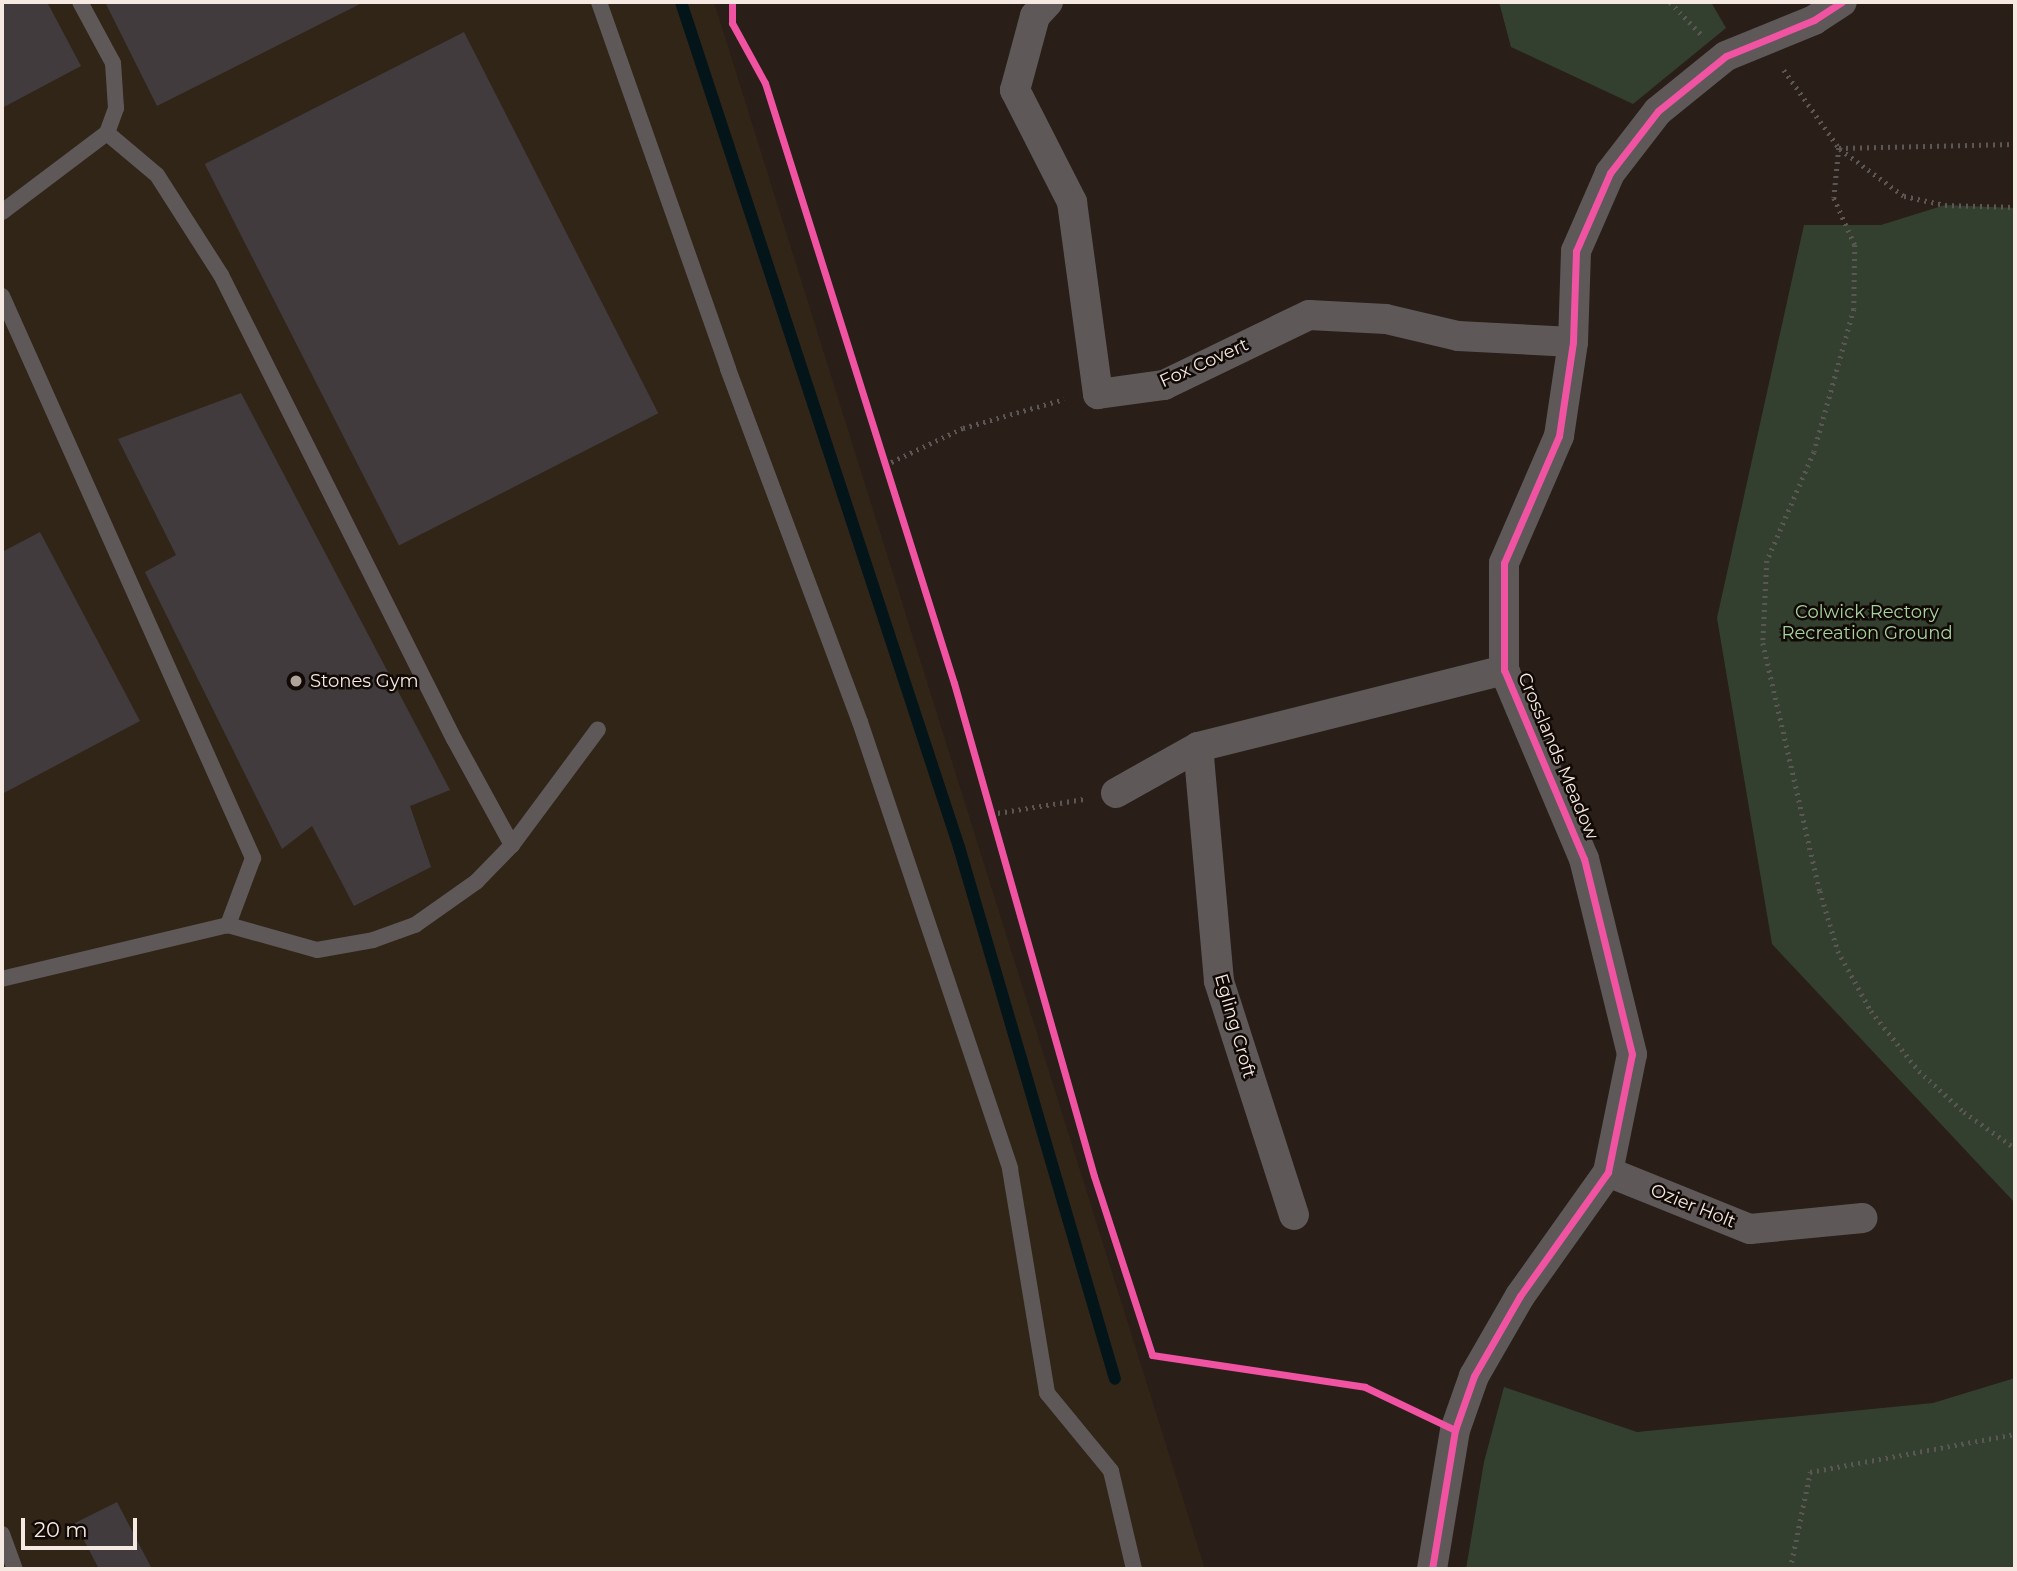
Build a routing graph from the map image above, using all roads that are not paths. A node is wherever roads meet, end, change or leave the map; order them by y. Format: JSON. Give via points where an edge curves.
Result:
{"nodes":[{"id":1,"x":80,"y":2,"type":"edge"},
{"id":2,"x":599,"y":2,"type":"edge"},
{"id":3,"x":1842,"y":2,"type":"edge"},
{"id":4,"x":1035,"y":6,"type":"edge"},
{"id":5,"x":107,"y":133,"type":"junction"},
{"id":6,"x":2,"y":212,"type":"edge"},
{"id":7,"x":2,"y":296,"type":"edge"},
{"id":8,"x":1573,"y":342,"type":"junction"},
{"id":9,"x":1504,"y":670,"type":"junction"},
{"id":10,"x":598,"y":729,"type":"dead end"},
{"id":11,"x":1198,"y":747,"type":"junction"},
{"id":12,"x":1116,"y":793,"type":"road end"},
{"id":13,"x":512,"y":845,"type":"junction"},
{"id":14,"x":228,"y":925,"type":"junction"},
{"id":15,"x":2,"y":979,"type":"edge"},
{"id":16,"x":1608,"y":1172,"type":"junction"},
{"id":17,"x":1294,"y":1215,"type":"dead end"},
{"id":18,"x":1862,"y":1218,"type":"dead end"},
{"id":19,"x":2,"y":1534,"type":"edge"},
{"id":20,"x":15,"y":1569,"type":"edge"},
{"id":21,"x":1134,"y":1569,"type":"edge"},
{"id":22,"x":1432,"y":1569,"type":"edge"}],
"edges":[{"from":1,"to":5,"type":"lane","via":[[113,63],[116,108]]},
{"from":2,"to":21,"type":"lane","via":[[733,382],[860,722],[1010,1169],[1047,1393],[1111,1471]]},
{"from":3,"to":8,"type":"street","name":"Crosslands Meadow","via":[[1814,20],[1726,56],[1657,111],[1611,173],[1576,251]]},
{"from":4,"to":8,"type":"street","name":"Fox Covert","via":[[1015,90],[1072,201],[1098,394],[1164,385],[1309,314],[1386,319],[1458,336]]},
{"from":5,"to":6,"type":"lane"},
{"from":5,"to":13,"type":"lane","via":[[157,175],[215,265]]},
{"from":7,"to":14,"type":"lane","via":[[253,858]]},
{"from":8,"to":9,"type":"street","name":"Crosslands Meadow","via":[[1559,436],[1504,563]]},
{"from":9,"to":11,"type":"street"},
{"from":9,"to":16,"type":"street","name":"Crosslands Meadow","via":[[1584,859],[1632,1054]]},
{"from":10,"to":13,"type":"lane"},
{"from":11,"to":12,"type":"street"},
{"from":11,"to":17,"type":"street","name":"Egling Croft","via":[[1219,981]]},
{"from":13,"to":14,"type":"lane","via":[[476,882],[415,925],[373,940],[317,950]]},
{"from":14,"to":15,"type":"lane"},
{"from":16,"to":18,"type":"street","name":"Ozier Holt","via":[[1750,1229]]},
{"from":16,"to":22,"type":"street","name":"Crosslands Meadow","via":[[1520,1296],[1474,1376],[1455,1430]]},
{"from":19,"to":20,"type":"lane"}]}
